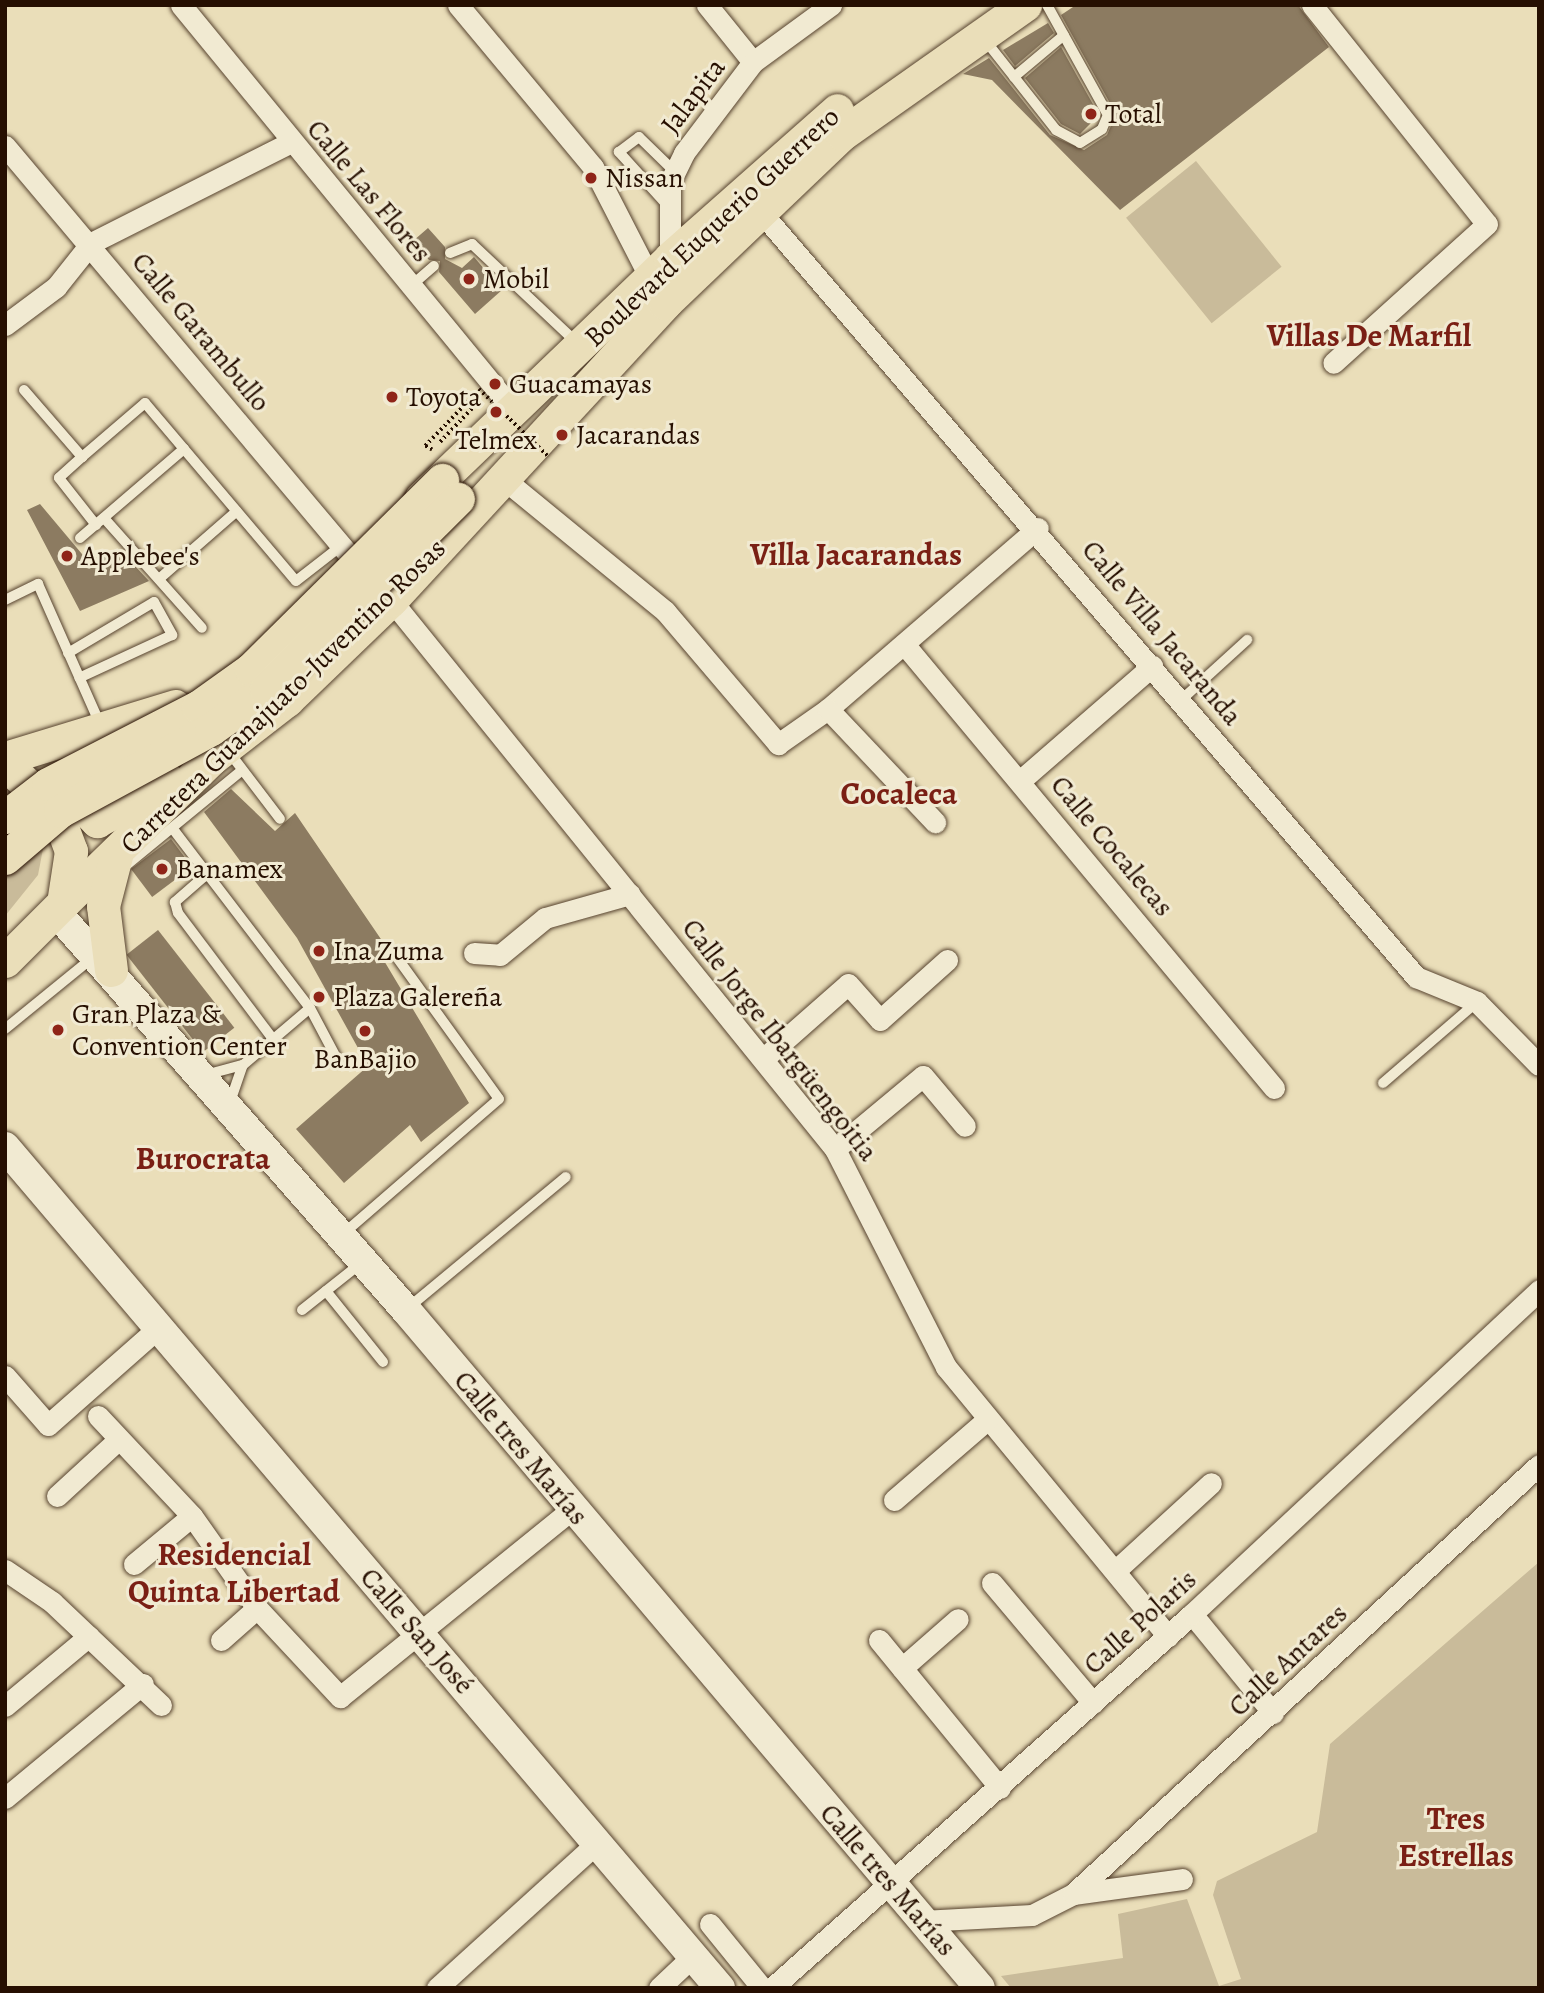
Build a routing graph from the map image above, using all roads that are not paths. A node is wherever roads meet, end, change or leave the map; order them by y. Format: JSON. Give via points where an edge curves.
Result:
{"nodes":[{"id":1,"x":181,"y":5,"type":"edge"},
{"id":2,"x":458,"y":5,"type":"edge"},
{"id":3,"x":707,"y":5,"type":"edge"},
{"id":4,"x":831,"y":5,"type":"edge"},
{"id":5,"x":1025,"y":5,"type":"edge"},
{"id":6,"x":1047,"y":5,"type":"edge"},
{"id":7,"x":1312,"y":5,"type":"edge"},
{"id":8,"x":982,"y":19,"type":"edge"},
{"id":9,"x":1064,"y":35,"type":"junction"},
{"id":10,"x":753,"y":62,"type":"junction"},
{"id":11,"x":1014,"y":77,"type":"junction"},
{"id":12,"x":291,"y":142,"type":"junction"},
{"id":13,"x":5,"y":146,"type":"edge"},
{"id":14,"x":675,"y":172,"type":"junction"},
{"id":15,"x":670,"y":208,"type":"junction"},
{"id":16,"x":760,"y":211,"type":"junction"},
{"id":17,"x":91,"y":243,"type":"junction"},
{"id":18,"x":450,"y":253,"type":"dead end"},
{"id":19,"x":434,"y":266,"type":"dead end"},
{"id":20,"x":660,"y":268,"type":"junction"},
{"id":21,"x":412,"y":285,"type":"junction"},
{"id":22,"x":5,"y":326,"type":"edge"},
{"id":23,"x":581,"y":347,"type":"junction"},
{"id":24,"x":1333,"y":363,"type":"dead end"},
{"id":25,"x":593,"y":380,"type":"junction"},
{"id":26,"x":24,"y":390,"type":"dead end"},
{"id":27,"x":515,"y":412,"type":"junction"},
{"id":28,"x":184,"y":449,"type":"junction"},
{"id":29,"x":82,"y":457,"type":"junction"},
{"id":30,"x":505,"y":480,"type":"junction"},
{"id":31,"x":450,"y":490,"type":"junction"},
{"id":32,"x":237,"y":511,"type":"junction"},
{"id":33,"x":100,"y":521,"type":"junction"},
{"id":34,"x":1038,"y":528,"type":"junction"},
{"id":35,"x":79,"y":538,"type":"dead end"},
{"id":36,"x":346,"y":551,"type":"junction"},
{"id":37,"x":159,"y":579,"type":"junction"},
{"id":38,"x":5,"y":600,"type":"edge"},
{"id":39,"x":391,"y":600,"type":"junction"},
{"id":40,"x":202,"y":628,"type":"dead end"},
{"id":41,"x":1247,"y":640,"type":"dead end"},
{"id":42,"x":904,"y":644,"type":"junction"},
{"id":43,"x":68,"y":653,"type":"junction"},
{"id":44,"x":1152,"y":666,"type":"junction"},
{"id":45,"x":79,"y":678,"type":"junction"},
{"id":46,"x":205,"y":688,"type":"junction"},
{"id":47,"x":1180,"y":701,"type":"junction"},
{"id":48,"x":828,"y":709,"type":"junction"},
{"id":49,"x":102,"y":729,"type":"junction"},
{"id":50,"x":5,"y":758,"type":"edge"},
{"id":51,"x":226,"y":759,"type":"junction"},
{"id":52,"x":5,"y":764,"type":"edge"},
{"id":53,"x":1021,"y":780,"type":"junction"},
{"id":54,"x":5,"y":817,"type":"edge"},
{"id":55,"x":280,"y":820,"type":"dead end"},
{"id":56,"x":935,"y":822,"type":"dead end"},
{"id":57,"x":173,"y":829,"type":"junction"},
{"id":58,"x":5,"y":858,"type":"edge"},
{"id":59,"x":111,"y":869,"type":"junction"},
{"id":60,"x":207,"y":874,"type":"junction"},
{"id":61,"x":630,"y":894,"type":"junction"},
{"id":62,"x":60,"y":908,"type":"junction"},
{"id":63,"x":474,"y":953,"type":"dead end"},
{"id":64,"x":398,"y":959,"type":"dead end"},
{"id":65,"x":947,"y":960,"type":"dead end"},
{"id":66,"x":5,"y":961,"type":"edge"},
{"id":67,"x":104,"y":962,"type":"junction"},
{"id":68,"x":1478,"y":1002,"type":"junction"},
{"id":69,"x":310,"y":1008,"type":"junction"},
{"id":70,"x":5,"y":1029,"type":"edge"},
{"id":71,"x":273,"y":1039,"type":"junction"},
{"id":72,"x":337,"y":1059,"type":"dead end"},
{"id":73,"x":763,"y":1059,"type":"junction"},
{"id":74,"x":243,"y":1065,"type":"junction"},
{"id":75,"x":1539,"y":1065,"type":"edge"},
{"id":76,"x":202,"y":1075,"type":"junction"},
{"id":77,"x":1383,"y":1083,"type":"dead end"},
{"id":78,"x":1274,"y":1088,"type":"dead end"},
{"id":79,"x":229,"y":1106,"type":"junction"},
{"id":80,"x":965,"y":1126,"type":"dead end"},
{"id":81,"x":5,"y":1147,"type":"edge"},
{"id":82,"x":835,"y":1149,"type":"junction"},
{"id":83,"x":566,"y":1177,"type":"dead end"},
{"id":84,"x":341,"y":1236,"type":"junction"},
{"id":85,"x":363,"y":1262,"type":"junction"},
{"id":86,"x":1539,"y":1290,"type":"edge"},
{"id":87,"x":326,"y":1292,"type":"junction"},
{"id":88,"x":302,"y":1310,"type":"dead end"},
{"id":89,"x":406,"y":1310,"type":"junction"},
{"id":90,"x":159,"y":1327,"type":"junction"},
{"id":91,"x":383,"y":1362,"type":"dead end"},
{"id":92,"x":5,"y":1376,"type":"edge"},
{"id":93,"x":98,"y":1416,"type":"dead end"},
{"id":94,"x":988,"y":1419,"type":"junction"},
{"id":95,"x":119,"y":1438,"type":"junction"},
{"id":96,"x":1539,"y":1465,"type":"edge"},
{"id":97,"x":1211,"y":1483,"type":"dead end"},
{"id":98,"x":57,"y":1496,"type":"dead end"},
{"id":99,"x":894,"y":1500,"type":"dead end"},
{"id":100,"x":572,"y":1509,"type":"junction"},
{"id":101,"x":192,"y":1516,"type":"junction"},
{"id":102,"x":134,"y":1564,"type":"dead end"},
{"id":103,"x":1115,"y":1571,"type":"junction"},
{"id":104,"x":14,"y":1575,"type":"edge"},
{"id":105,"x":992,"y":1583,"type":"dead end"},
{"id":106,"x":5,"y":1594,"type":"edge"},
{"id":107,"x":257,"y":1608,"type":"junction"},
{"id":108,"x":1192,"y":1614,"type":"junction"},
{"id":109,"x":958,"y":1619,"type":"dead end"},
{"id":110,"x":419,"y":1633,"type":"junction"},
{"id":111,"x":89,"y":1636,"type":"junction"},
{"id":112,"x":1168,"y":1636,"type":"junction"},
{"id":113,"x":220,"y":1640,"type":"dead end"},
{"id":114,"x":879,"y":1640,"type":"dead end"},
{"id":115,"x":902,"y":1668,"type":"junction"},
{"id":116,"x":143,"y":1684,"type":"junction"},
{"id":117,"x":1093,"y":1703,"type":"junction"},
{"id":118,"x":161,"y":1704,"type":"dead end"},
{"id":119,"x":5,"y":1706,"type":"edge"},
{"id":120,"x":1273,"y":1713,"type":"junction"},
{"id":121,"x":1000,"y":1788,"type":"junction"},
{"id":122,"x":5,"y":1798,"type":"edge"},
{"id":123,"x":599,"y":1841,"type":"junction"},
{"id":124,"x":1182,"y":1879,"type":"dead end"},
{"id":125,"x":892,"y":1886,"type":"junction"},
{"id":126,"x":1073,"y":1894,"type":"junction"},
{"id":127,"x":922,"y":1921,"type":"junction"},
{"id":128,"x":710,"y":1924,"type":"dead end"},
{"id":129,"x":693,"y":1956,"type":"junction"},
{"id":130,"x":437,"y":1988,"type":"edge"},
{"id":131,"x":659,"y":1988,"type":"edge"},
{"id":132,"x":720,"y":1988,"type":"edge"},
{"id":133,"x":762,"y":1988,"type":"edge"},
{"id":134,"x":772,"y":1988,"type":"edge"},
{"id":135,"x":980,"y":1988,"type":"edge"}],
"edges":[{"from":1,"to":12,"type":"street","name":"Calle Las Flores"},
{"from":2,"to":20,"type":"street","via":[[593,167]]},
{"from":3,"to":10,"type":"street"},
{"from":4,"to":10,"type":"street","name":"Jalapita"},
{"from":5,"to":8,"type":"main road","name":"Carretera Guanajuato-Juventino Rosas"},
{"from":6,"to":9,"type":"lane"},
{"from":7,"to":24,"type":"street","via":[[1487,224]]},
{"from":8,"to":11,"type":"lane"},
{"from":8,"to":16,"type":"main road","name":"Carretera Guanajuato-Juventino Rosas","via":[[842,134]]},
{"from":8,"to":20,"type":"main road","name":"Boulevard Euquerio Guerrero","via":[[833,112]]},
{"from":9,"to":11,"type":"lane"},
{"from":9,"to":11,"type":"lane","via":[[1108,115],[1102,129],[1080,143],[1056,130]]},
{"from":10,"to":14,"type":"street","name":"Jalapita","via":[[722,95]]},
{"from":12,"to":17,"type":"street"},
{"from":12,"to":21,"type":"street","name":"Calle Las Flores"},
{"from":13,"to":17,"type":"street","name":"Calle Garambullo"},
{"from":14,"to":15,"type":"street","name":"Jalapita"},
{"from":14,"to":15,"type":"lane","via":[[639,137],[619,152]]},
{"from":15,"to":20,"type":"street","name":"Jalapita"},
{"from":16,"to":25,"type":"main road","name":"Carretera Guanajuato-Juventino Rosas"},
{"from":16,"to":34,"type":"street","name":"Calle Villa Jacaranda"},
{"from":17,"to":22,"type":"street","via":[[56,287]]},
{"from":17,"to":36,"type":"street","name":"Calle Garambullo"},
{"from":18,"to":23,"type":"lane","via":[[472,244]]},
{"from":19,"to":21,"type":"lane"},
{"from":20,"to":23,"type":"main road","name":"Boulevard Euquerio Guerrero"},
{"from":21,"to":27,"type":"street","name":"Calle Las Flores","via":[[486,388]]},
{"from":23,"to":27,"type":"main road","name":"Boulevard Euquerio Guerrero"},
{"from":25,"to":30,"type":"main road","name":"Carretera Guanajuato-Juventino Rosas"},
{"from":25,"to":31,"type":"main road","via":[[561,397]]},
{"from":26,"to":29,"type":"lane"},
{"from":27,"to":31,"type":"main road","name":"Boulevard Euquerio Guerrero"},
{"from":28,"to":29,"type":"lane","via":[[145,403]]},
{"from":28,"to":32,"type":"lane"},
{"from":28,"to":33,"type":"lane"},
{"from":29,"to":33,"type":"lane","via":[[60,478]]},
{"from":30,"to":39,"type":"main road","name":"Carretera Guanajuato-Juventino Rosas"},
{"from":30,"to":48,"type":"street","via":[[665,611],[767,737],[778,744]]},
{"from":31,"to":36,"type":"main road","name":"Boulevard Euquerio Guerrero"},
{"from":31,"to":54,"type":"main road","bridge":true,"via":[[251,669],[198,706],[68,772]]},
{"from":31,"to":58,"type":"main road","bridge":true,"via":[[266,690],[211,729],[60,811]]},
{"from":32,"to":36,"type":"lane","via":[[296,581]]},
{"from":32,"to":37,"type":"lane"},
{"from":33,"to":35,"type":"lane"},
{"from":33,"to":37,"type":"lane"},
{"from":34,"to":42,"type":"street"},
{"from":34,"to":44,"type":"street","name":"Calle Villa Jacaranda"},
{"from":36,"to":46,"type":"main road","name":"Boulevard Euquerio Guerrero","via":[[251,654]]},
{"from":37,"to":40,"type":"lane"},
{"from":38,"to":43,"type":"lane","via":[[38,584]]},
{"from":39,"to":51,"type":"main road","name":"Carretera Guanajuato-Juventino Rosas"},
{"from":39,"to":61,"type":"street","name":"Calle Jorge Ibargüengoitia"},
{"from":41,"to":47,"type":"lane"},
{"from":42,"to":48,"type":"street"},
{"from":42,"to":53,"type":"street","name":"Calle Cocalecas"},
{"from":43,"to":45,"type":"lane"},
{"from":43,"to":45,"type":"lane","via":[[154,602],[172,635]]},
{"from":44,"to":47,"type":"street","name":"Calle Villa Jacaranda"},
{"from":44,"to":53,"type":"street"},
{"from":45,"to":49,"type":"lane"},
{"from":46,"to":49,"type":"main road","name":"Boulevard Euquerio Guerrero","via":[[170,709]]},
{"from":46,"to":51,"type":"main road","via":[[180,713],[82,767],[74,798],[88,818],[108,818]]},
{"from":47,"to":68,"type":"street","name":"Calle Villa Jacaranda","via":[[1416,977]]},
{"from":48,"to":56,"type":"street"},
{"from":49,"to":50,"type":"main road","name":"Boulevard Euquerio Guerrero"},
{"from":51,"to":55,"type":"lane"},
{"from":51,"to":57,"type":"lane"},
{"from":51,"to":59,"type":"main road","name":"Carretera Guanajuato-Juventino Rosas"},
{"from":52,"to":62,"type":"main road","via":[[40,792],[62,822],[71,850]]},
{"from":53,"to":78,"type":"street","name":"Calle Cocalecas"},
{"from":57,"to":59,"type":"lane"},
{"from":57,"to":60,"type":"lane"},
{"from":59,"to":62,"type":"main road","name":"Carretera Guanajuato-Juventino Rosas"},
{"from":59,"to":67,"type":"main road"},
{"from":60,"to":69,"type":"lane"},
{"from":60,"to":71,"type":"lane","via":[[175,902],[178,913]]},
{"from":61,"to":63,"type":"street","via":[[545,918],[500,955]]},
{"from":61,"to":73,"type":"street","name":"Calle Jorge Ibargüengoitia"},
{"from":62,"to":66,"type":"main road","name":"Carretera Guanajuato-Juventino Rosas"},
{"from":62,"to":67,"type":"main road","name":"Calle tres Marías"},
{"from":64,"to":84,"type":"lane","via":[[499,1099]]},
{"from":65,"to":73,"type":"street","via":[[880,1020],[848,984]]},
{"from":67,"to":70,"type":"lane"},
{"from":67,"to":76,"type":"main road","name":"Calle tres Marías"},
{"from":68,"to":75,"type":"street","name":"Calle Villa Jacaranda"},
{"from":68,"to":77,"type":"lane"},
{"from":69,"to":71,"type":"lane"},
{"from":69,"to":72,"type":"lane"},
{"from":71,"to":74,"type":"lane"},
{"from":73,"to":82,"type":"street","name":"Calle Jorge Ibargüengoitia"},
{"from":74,"to":76,"type":"lane"},
{"from":74,"to":79,"type":"lane"},
{"from":76,"to":79,"type":"main road","name":"Calle tres Marías"},
{"from":79,"to":84,"type":"main road","name":"Calle tres Marías"},
{"from":80,"to":82,"type":"street","via":[[923,1076]]},
{"from":81,"to":90,"type":"main road","name":"Calle San José"},
{"from":82,"to":94,"type":"street","name":"Calle Jorge Ibargüengoitia","via":[[853,1174],[927,1337]]},
{"from":83,"to":89,"type":"lane"},
{"from":84,"to":85,"type":"main road","name":"Calle tres Marías"},
{"from":85,"to":87,"type":"lane"},
{"from":85,"to":89,"type":"main road","name":"Calle tres Marías"},
{"from":86,"to":108,"type":"street","name":"Calle Polaris"},
{"from":87,"to":88,"type":"lane"},
{"from":87,"to":91,"type":"lane"},
{"from":89,"to":100,"type":"main road","name":"Calle tres Marías"},
{"from":90,"to":92,"type":"street","via":[[48,1425]]},
{"from":90,"to":110,"type":"main road","name":"Calle San José"},
{"from":93,"to":95,"type":"street"},
{"from":94,"to":99,"type":"street"},
{"from":94,"to":103,"type":"street","name":"Calle Jorge Ibargüengoitia"},
{"from":95,"to":98,"type":"street"},
{"from":95,"to":101,"type":"street"},
{"from":96,"to":120,"type":"street","name":"Calle Antares"},
{"from":97,"to":103,"type":"street"},
{"from":100,"to":110,"type":"street"},
{"from":100,"to":125,"type":"main road","name":"Calle tres Marías"},
{"from":101,"to":102,"type":"street"},
{"from":101,"to":107,"type":"street"},
{"from":103,"to":112,"type":"street","name":"Calle Jorge Ibargüengoitia"},
{"from":104,"to":106,"type":"street"},
{"from":104,"to":111,"type":"street"},
{"from":105,"to":117,"type":"street"},
{"from":107,"to":110,"type":"street","via":[[340,1697]]},
{"from":107,"to":113,"type":"street"},
{"from":108,"to":112,"type":"street","name":"Calle Polaris"},
{"from":108,"to":120,"type":"street"},
{"from":109,"to":115,"type":"street"},
{"from":110,"to":123,"type":"main road","name":"Calle San José"},
{"from":111,"to":116,"type":"street"},
{"from":111,"to":119,"type":"street"},
{"from":112,"to":117,"type":"street","name":"Calle Polaris"},
{"from":114,"to":115,"type":"street"},
{"from":115,"to":121,"type":"street"},
{"from":116,"to":118,"type":"street"},
{"from":116,"to":122,"type":"street"},
{"from":117,"to":121,"type":"street","name":"Calle Polaris"},
{"from":120,"to":126,"type":"street","name":"Calle Antares"},
{"from":121,"to":125,"type":"street","name":"Calle Polaris"},
{"from":123,"to":129,"type":"main road","name":"Calle San José"},
{"from":123,"to":130,"type":"street"},
{"from":124,"to":126,"type":"street","name":"Calle Antares"},
{"from":125,"to":127,"type":"main road","name":"Calle tres Marías"},
{"from":125,"to":134,"type":"street","name":"Calle Polaris"},
{"from":126,"to":127,"type":"street","name":"Calle Antares","via":[[1032,1915]]},
{"from":127,"to":135,"type":"main road","name":"Calle tres Marías"},
{"from":128,"to":133,"type":"street"},
{"from":129,"to":131,"type":"street"},
{"from":129,"to":132,"type":"main road","name":"Calle San José"}]}
